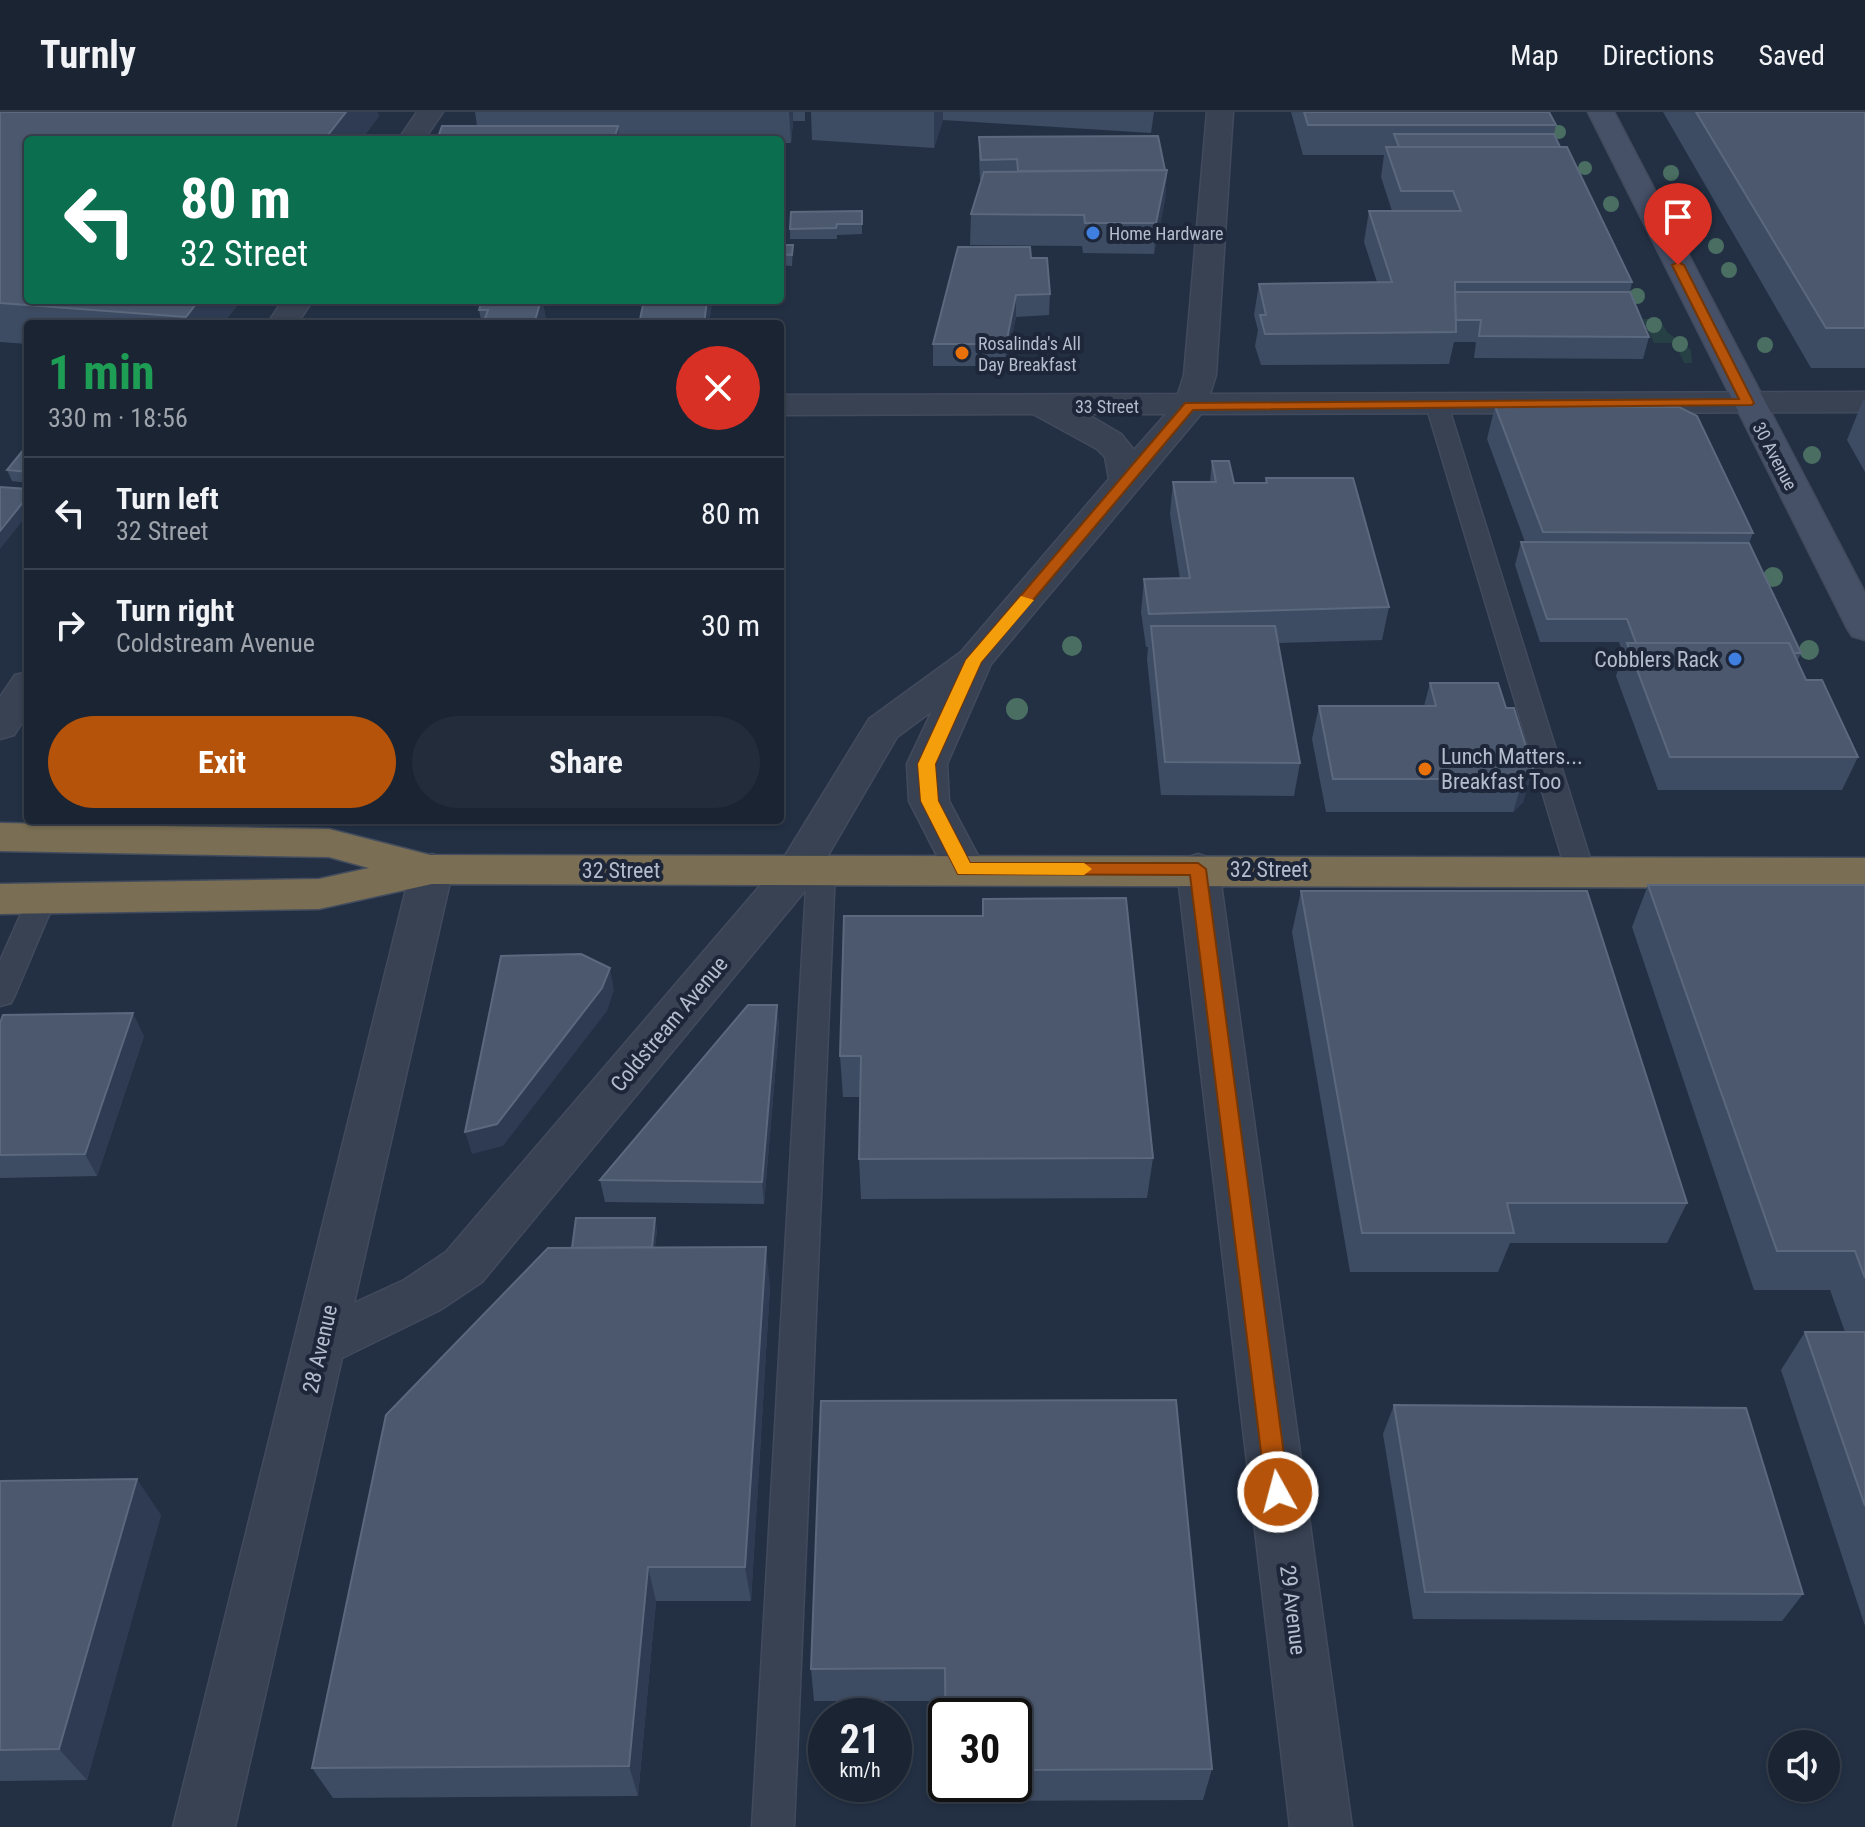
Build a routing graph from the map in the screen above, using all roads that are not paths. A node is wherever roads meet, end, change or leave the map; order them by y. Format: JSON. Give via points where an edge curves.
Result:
{"nodes":[{"id":1,"x":430,"y":112,"type":"edge"},
{"id":2,"x":1220,"y":112,"type":"edge"},
{"id":3,"x":1601,"y":112,"type":"edge"},
{"id":4,"x":414,"y":136,"type":"edge"},
{"id":5,"x":1865,"y":402,"type":"edge"},
{"id":6,"x":1747,"y":403,"type":"junction"},
{"id":7,"x":784,"y":405,"type":"edge"},
{"id":8,"x":1020,"y":405,"type":"junction"},
{"id":9,"x":1437,"y":405,"type":"junction"},
{"id":10,"x":1190,"y":406,"type":"junction"},
{"id":11,"x":1127,"y":483,"type":"junction"},
{"id":12,"x":1865,"y":628,"type":"edge"},
{"id":13,"x":974,"y":660,"type":"junction"},
{"id":14,"x":24,"y":690,"type":"edge"},
{"id":15,"x":0,"y":726,"type":"edge"},
{"id":16,"x":0,"y":837,"type":"edge"},
{"id":17,"x":432,"y":869,"type":"junction"},
{"id":18,"x":964,"y":869,"type":"junction"},
{"id":19,"x":1198,"y":869,"type":"junction"},
{"id":20,"x":809,"y":870,"type":"junction"},
{"id":21,"x":1580,"y":871,"type":"junction"},
{"id":22,"x":1865,"y":873,"type":"edge"},
{"id":23,"x":42,"y":898,"type":"junction"},
{"id":24,"x":0,"y":899,"type":"edge"},
{"id":25,"x":0,"y":995,"type":"edge"},
{"id":26,"x":322,"y":1343,"type":"junction"},
{"id":27,"x":204,"y":1827,"type":"edge"},
{"id":28,"x":773,"y":1827,"type":"edge"},
{"id":29,"x":1321,"y":1827,"type":"edge"}],
"edges":[{"from":1,"to":4,"type":"street"},
{"from":2,"to":10,"type":"street","name":"Coldstream Avenue","via":[[1200,375]]},
{"from":3,"to":6,"type":"street","name":"30 Avenue"},
{"from":5,"to":6,"type":"street","name":"33 Street"},
{"from":6,"to":9,"type":"street","name":"33 Street"},
{"from":6,"to":12,"type":"street","name":"30 Avenue"},
{"from":7,"to":8,"type":"street","name":"33 Street"},
{"from":8,"to":10,"type":"street","name":"33 Street"},
{"from":8,"to":11,"type":"street","via":[[1064,414],[1097,434],[1122,457]]},
{"from":9,"to":10,"type":"street","name":"33 Street"},
{"from":9,"to":21,"type":"lane"},
{"from":10,"to":11,"type":"street","name":"Coldstream Avenue"},
{"from":11,"to":13,"type":"street","name":"Coldstream Avenue"},
{"from":13,"to":18,"type":"street","name":"Coldstream Avenue","via":[[927,764],[929,801]]},
{"from":13,"to":20,"type":"street","name":"Coldstream Avenue","via":[[883,728]]},
{"from":14,"to":15,"type":"street"},
{"from":16,"to":17,"type":"highway","name":"32 Street","via":[[329,843]]},
{"from":17,"to":20,"type":"highway","name":"32 Street"},
{"from":17,"to":23,"type":"highway","name":"32 Street","via":[[319,894]]},
{"from":17,"to":26,"type":"street","name":"28 Avenue"},
{"from":18,"to":19,"type":"highway","name":"32 Street"},
{"from":18,"to":20,"type":"highway","name":"32 Street"},
{"from":19,"to":21,"type":"highway","name":"32 Street"},
{"from":19,"to":29,"type":"street","name":"29 Avenue"},
{"from":20,"to":26,"type":"street","name":"Coldstream Avenue","via":[[464,1267],[422,1295]]},
{"from":20,"to":28,"type":"lane"},
{"from":21,"to":22,"type":"highway","name":"32 Street"},
{"from":23,"to":24,"type":"highway","name":"32 Street"},
{"from":23,"to":25,"type":"lane"},
{"from":26,"to":27,"type":"street","name":"28 Avenue"}]}
